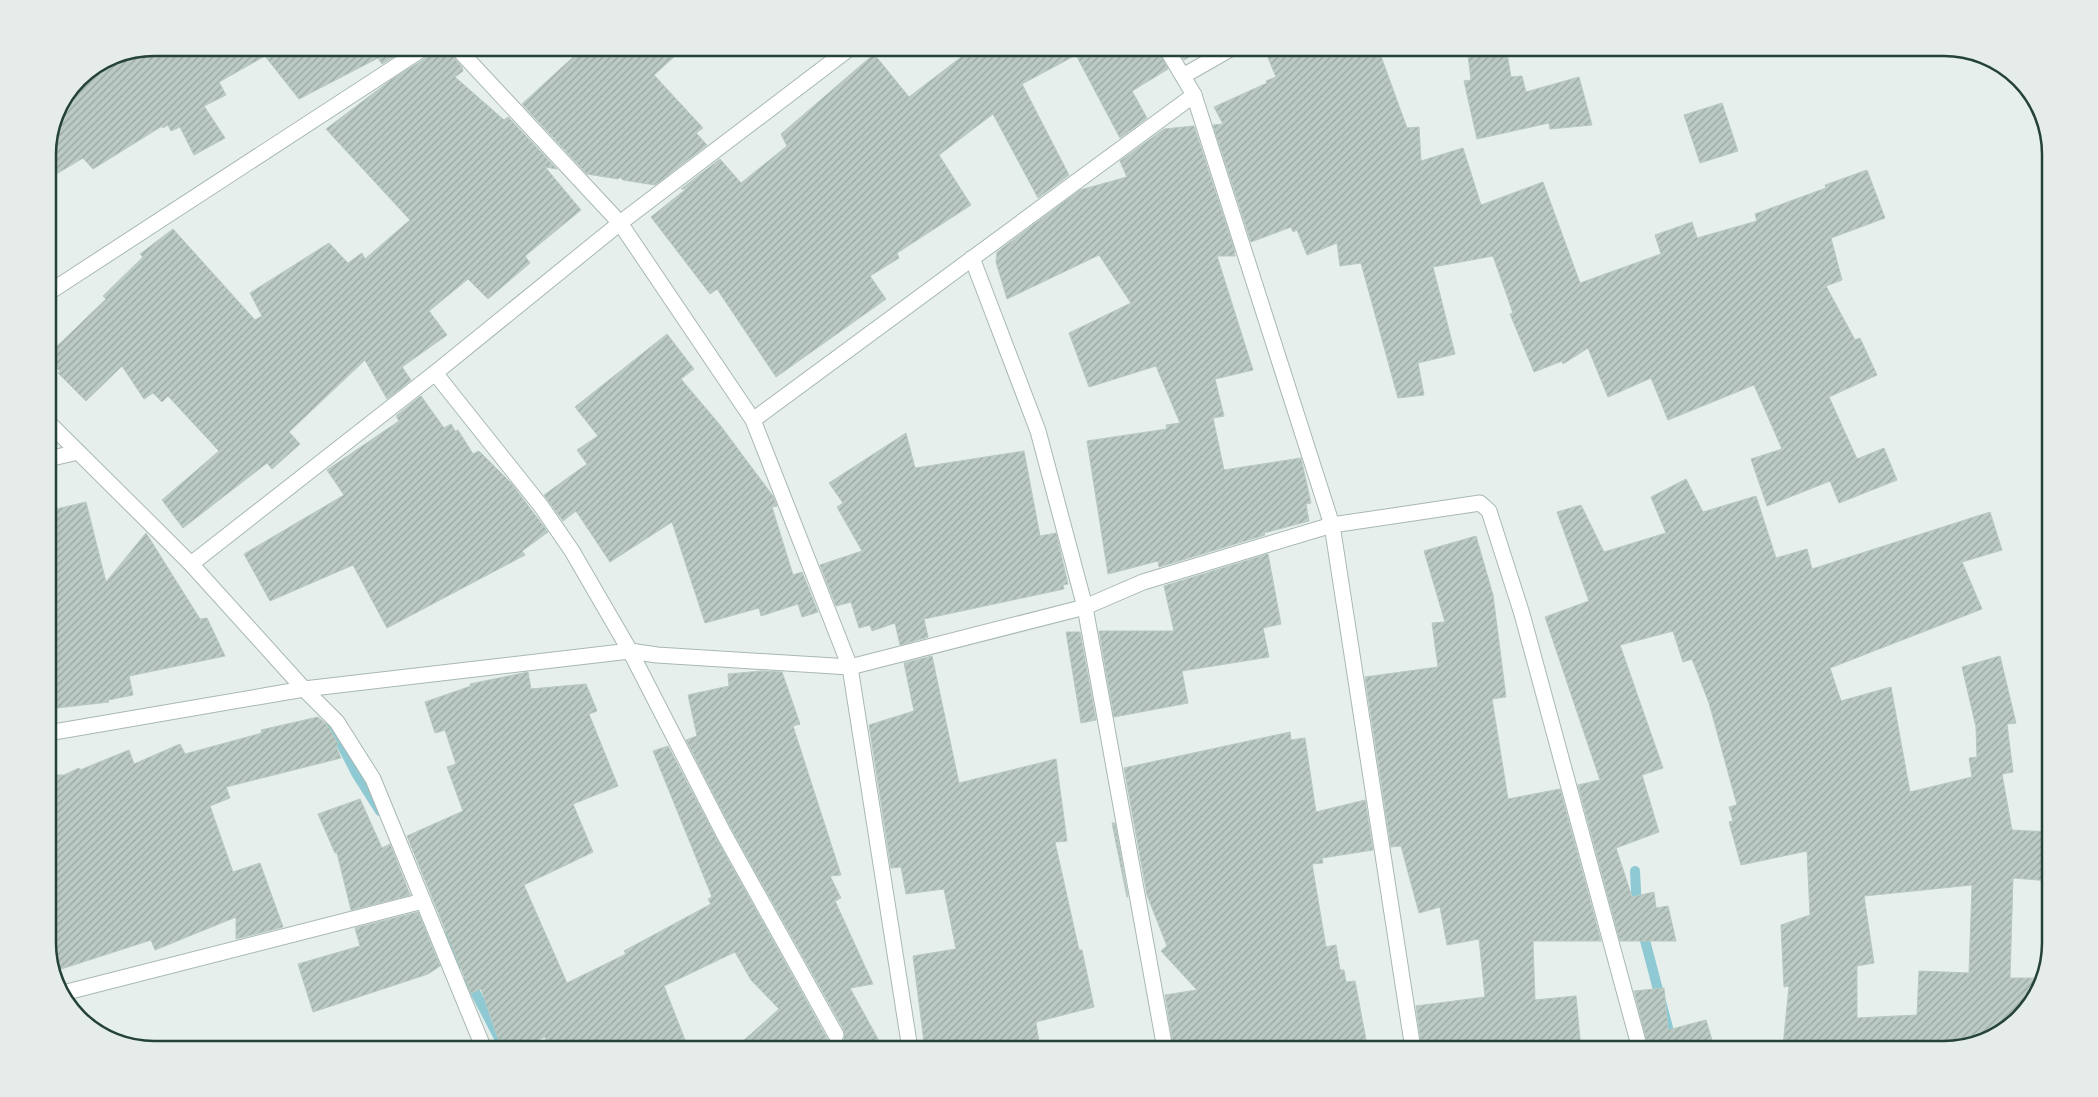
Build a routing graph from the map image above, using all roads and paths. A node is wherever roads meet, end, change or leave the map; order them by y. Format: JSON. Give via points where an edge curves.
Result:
{"nodes":[{"id":1,"x":412,"y":56,"type":"edge"},
{"id":2,"x":464,"y":56,"type":"edge"},
{"id":3,"x":839,"y":56,"type":"edge"},
{"id":4,"x":1171,"y":56,"type":"edge"},
{"id":5,"x":1218,"y":56,"type":"edge"},
{"id":6,"x":1183,"y":76,"type":"junction"},
{"id":7,"x":1194,"y":95,"type":"junction"},
{"id":8,"x":620,"y":223,"type":"junction"},
{"id":9,"x":972,"y":258,"type":"junction"},
{"id":10,"x":56,"y":288,"type":"edge"},
{"id":11,"x":435,"y":373,"type":"junction"},
{"id":12,"x":753,"y":420,"type":"junction"},
{"id":13,"x":56,"y":430,"type":"edge"},
{"id":14,"x":78,"y":452,"type":"junction"},
{"id":15,"x":56,"y":457,"type":"edge"},
{"id":16,"x":1332,"y":525,"type":"junction"},
{"id":17,"x":191,"y":564,"type":"junction"},
{"id":18,"x":1085,"y":607,"type":"junction"},
{"id":19,"x":630,"y":651,"type":"junction"},
{"id":20,"x":850,"y":666,"type":"junction"},
{"id":21,"x":304,"y":689,"type":"junction"},
{"id":22,"x":56,"y":732,"type":"edge"},
{"id":23,"x":423,"y":901,"type":"junction"},
{"id":24,"x":69,"y":991,"type":"edge"},
{"id":25,"x":836,"y":1034,"type":"dead end"},
{"id":26,"x":480,"y":1041,"type":"edge"},
{"id":27,"x":909,"y":1041,"type":"edge"},
{"id":28,"x":1163,"y":1041,"type":"edge"},
{"id":29,"x":1412,"y":1041,"type":"edge"},
{"id":30,"x":1638,"y":1041,"type":"edge"}],
"edges":[{"from":1,"to":10,"type":"street"},
{"from":2,"to":8,"type":"street"},
{"from":3,"to":8,"type":"street"},
{"from":4,"to":6,"type":"street"},
{"from":5,"to":6,"type":"street"},
{"from":6,"to":7,"type":"street"},
{"from":7,"to":9,"type":"street"},
{"from":7,"to":16,"type":"street"},
{"from":8,"to":11,"type":"street"},
{"from":8,"to":12,"type":"street"},
{"from":9,"to":12,"type":"street"},
{"from":9,"to":18,"type":"street","via":[[1038,431]]},
{"from":11,"to":17,"type":"street"},
{"from":11,"to":19,"type":"street","via":[[541,506],[572,551]]},
{"from":12,"to":20,"type":"street"},
{"from":13,"to":14,"type":"street"},
{"from":14,"to":15,"type":"street"},
{"from":14,"to":17,"type":"street"},
{"from":16,"to":18,"type":"street","via":[[1143,582]]},
{"from":16,"to":29,"type":"street"},
{"from":16,"to":30,"type":"street","via":[[1480,503],[1489,511],[1522,614]]},
{"from":17,"to":21,"type":"street"},
{"from":18,"to":20,"type":"street"},
{"from":18,"to":28,"type":"street"},
{"from":19,"to":20,"type":"street"},
{"from":19,"to":21,"type":"street"},
{"from":19,"to":25,"type":"street","via":[[724,834]]},
{"from":20,"to":27,"type":"street"},
{"from":21,"to":22,"type":"street"},
{"from":21,"to":23,"type":"street","via":[[337,722],[373,780]]},
{"from":23,"to":24,"type":"street"},
{"from":23,"to":26,"type":"street"}]}
